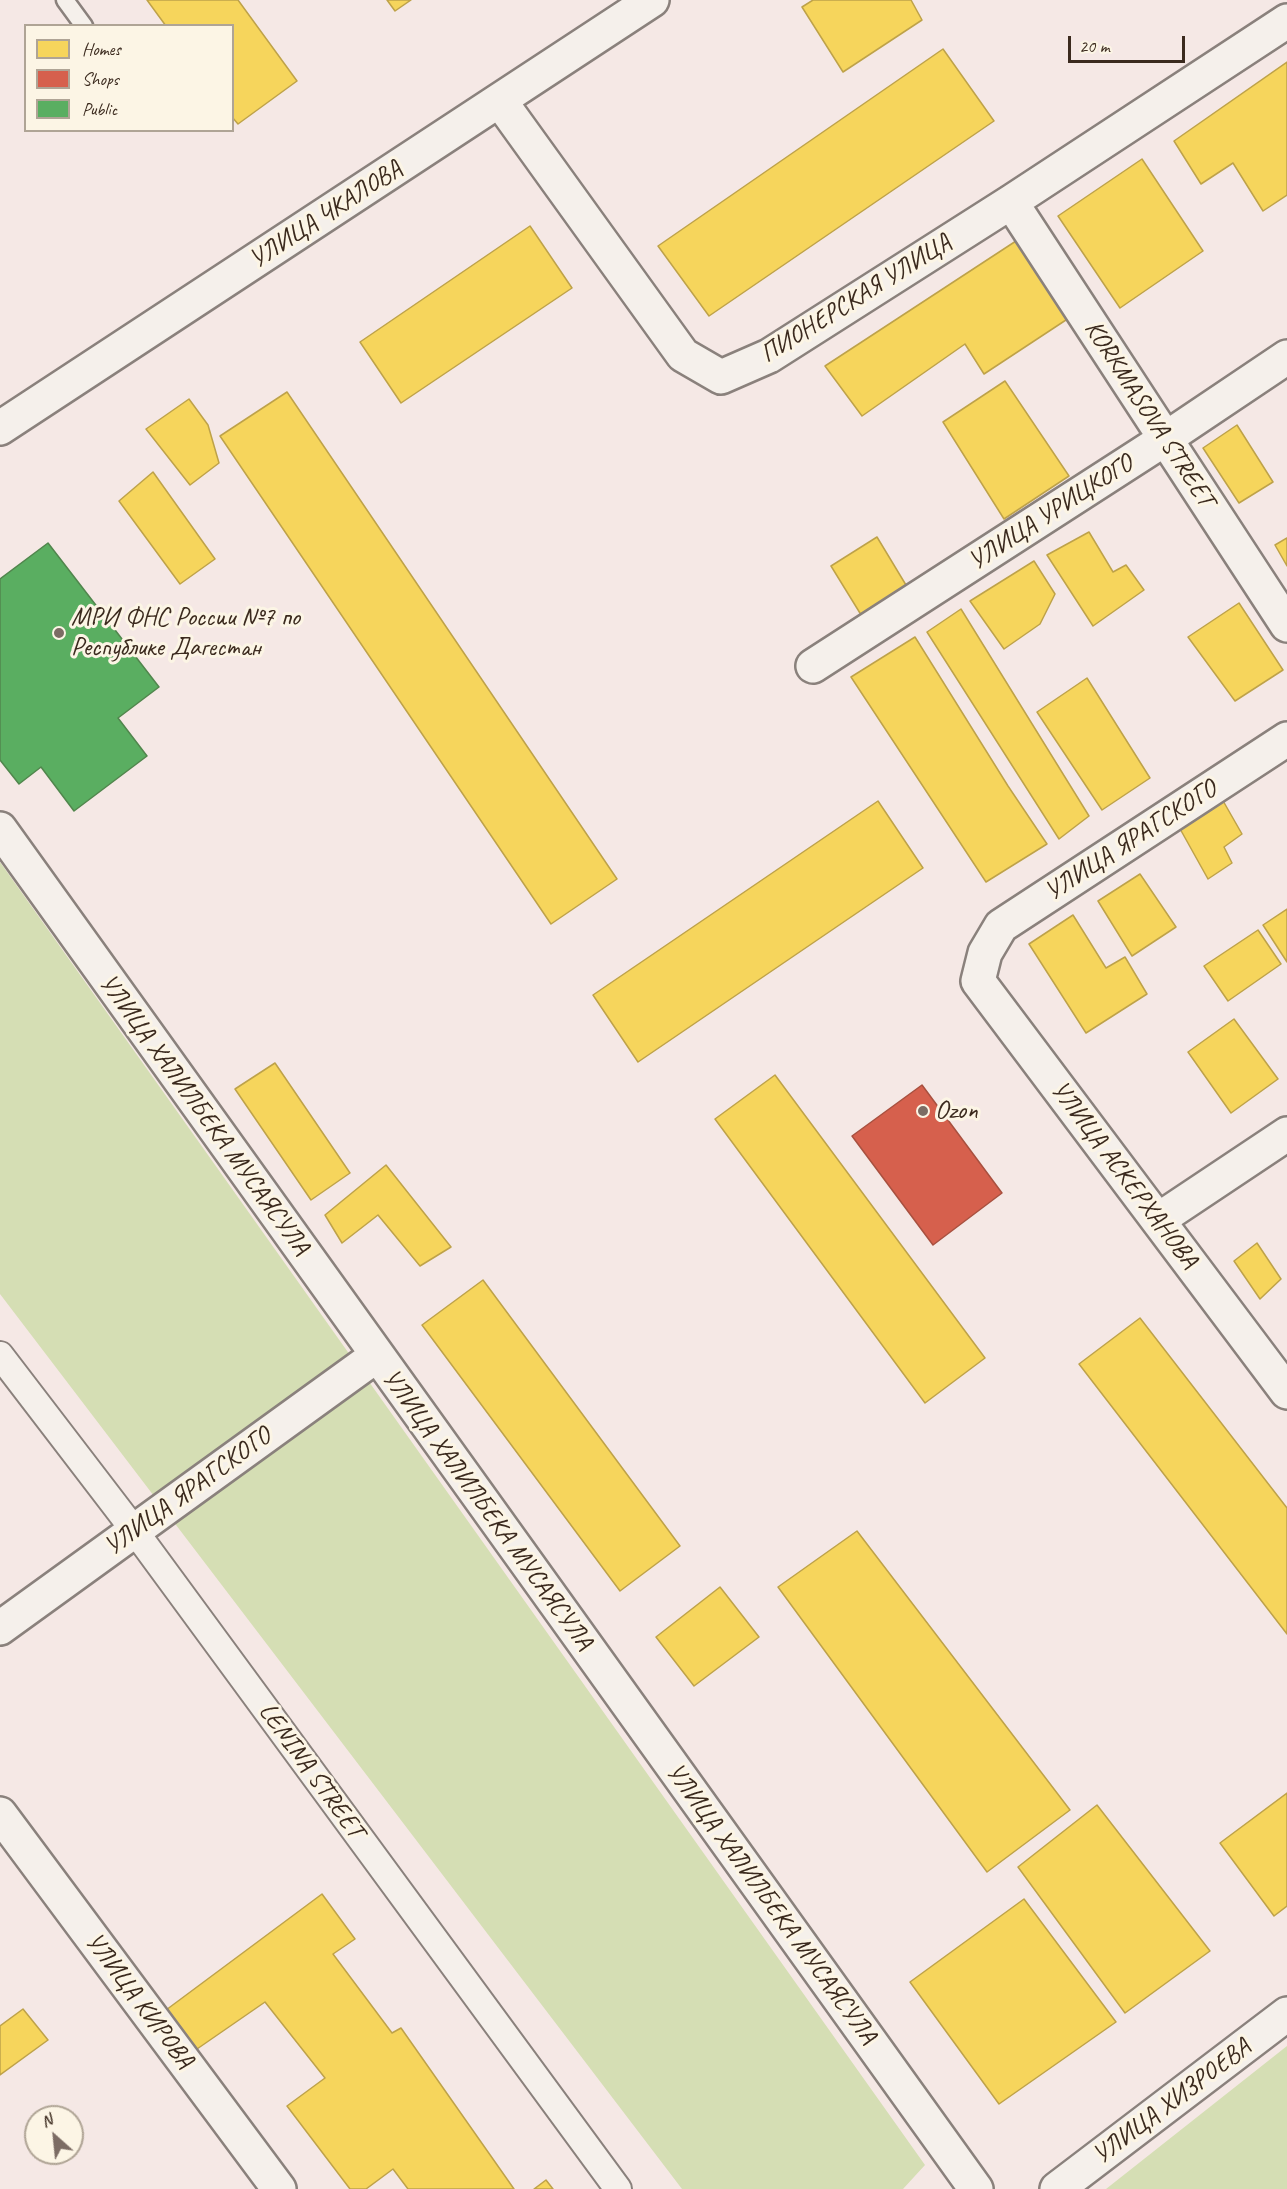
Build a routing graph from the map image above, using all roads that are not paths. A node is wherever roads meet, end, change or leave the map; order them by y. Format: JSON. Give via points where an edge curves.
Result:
{"nodes":[{"id":1,"x":65,"y":0,"type":"edge"},
{"id":2,"x":651,"y":0,"type":"edge"},
{"id":3,"x":1287,"y":21,"type":"edge"},
{"id":4,"x":83,"y":24,"type":"edge"},
{"id":5,"x":500,"y":101,"type":"junction"},
{"id":6,"x":1011,"y":202,"type":"junction"},
{"id":7,"x":1287,"y":357,"type":"edge"},
{"id":8,"x":0,"y":428,"type":"edge"},
{"id":9,"x":1165,"y":439,"type":"junction"},
{"id":10,"x":1287,"y":625,"type":"edge"},
{"id":11,"x":813,"y":666,"type":"dead end"},
{"id":12,"x":1287,"y":739,"type":"edge"},
{"id":13,"x":0,"y":829,"type":"edge"},
{"id":14,"x":984,"y":953,"type":"joint"},
{"id":15,"x":1287,"y":1134,"type":"edge"},
{"id":16,"x":1158,"y":1220,"type":"junction"},
{"id":17,"x":0,"y":1355,"type":"edge"},
{"id":18,"x":376,"y":1356,"type":"junction"},
{"id":19,"x":1287,"y":1392,"type":"edge"},
{"id":20,"x":134,"y":1530,"type":"junction"},
{"id":21,"x":0,"y":1628,"type":"edge"},
{"id":22,"x":0,"y":1814,"type":"edge"},
{"id":23,"x":1287,"y":2014,"type":"edge"},
{"id":24,"x":279,"y":2189,"type":"edge"},
{"id":25,"x":618,"y":2189,"type":"edge"},
{"id":26,"x":976,"y":2189,"type":"edge"},
{"id":27,"x":1057,"y":2189,"type":"edge"}],
"edges":[{"from":1,"to":4,"type":"lane"},
{"from":2,"to":5,"type":"street","name":"УЛИЦА ЧКАЛОВА"},
{"from":3,"to":6,"type":"street","name":"ПИОНЕРСКАЯ УЛИЦА"},
{"from":5,"to":6,"type":"street","name":"ПИОНЕРСКАЯ УЛИЦА","via":[[682,355],[721,377],[770,356]]},
{"from":5,"to":8,"type":"street","name":"УЛИЦА ЧКАЛОВА"},
{"from":6,"to":9,"type":"street","name":"KORKMASOVA STREET"},
{"from":7,"to":9,"type":"street","name":"УЛИЦА УРИЦКОГО"},
{"from":9,"to":10,"type":"street","name":"KORKMASOVA STREET"},
{"from":9,"to":11,"type":"street","name":"УЛИЦА УРИЦКОГО"},
{"from":12,"to":14,"type":"street","name":"УЛИЦА ЯРАГСКОГО","via":[[1001,926]]},
{"from":13,"to":18,"type":"street","name":"УЛИЦА ХАЛИЛБЕКА МУСАЯСУЛА"},
{"from":14,"to":16,"type":"street","name":"УЛИЦА АСКЕРХАНОВА","via":[[978,981]]},
{"from":15,"to":16,"type":"street"},
{"from":16,"to":19,"type":"street","name":"УЛИЦА АСКЕРХАНОВА"},
{"from":17,"to":20,"type":"street","name":"LENINA STREET"},
{"from":18,"to":20,"type":"street","name":"УЛИЦА ЯРАГСКОГО"},
{"from":18,"to":26,"type":"street","name":"УЛИЦА ХАЛИЛБЕКА МУСАЯСУЛА"},
{"from":20,"to":21,"type":"street","name":"УЛИЦА ЯРАГСКОГО"},
{"from":20,"to":25,"type":"street","name":"LENINA STREET"},
{"from":22,"to":24,"type":"street","name":"УЛИЦА КИРОВА"},
{"from":23,"to":27,"type":"street","name":"УЛИЦА ХИЗРОЕВА"}]}
